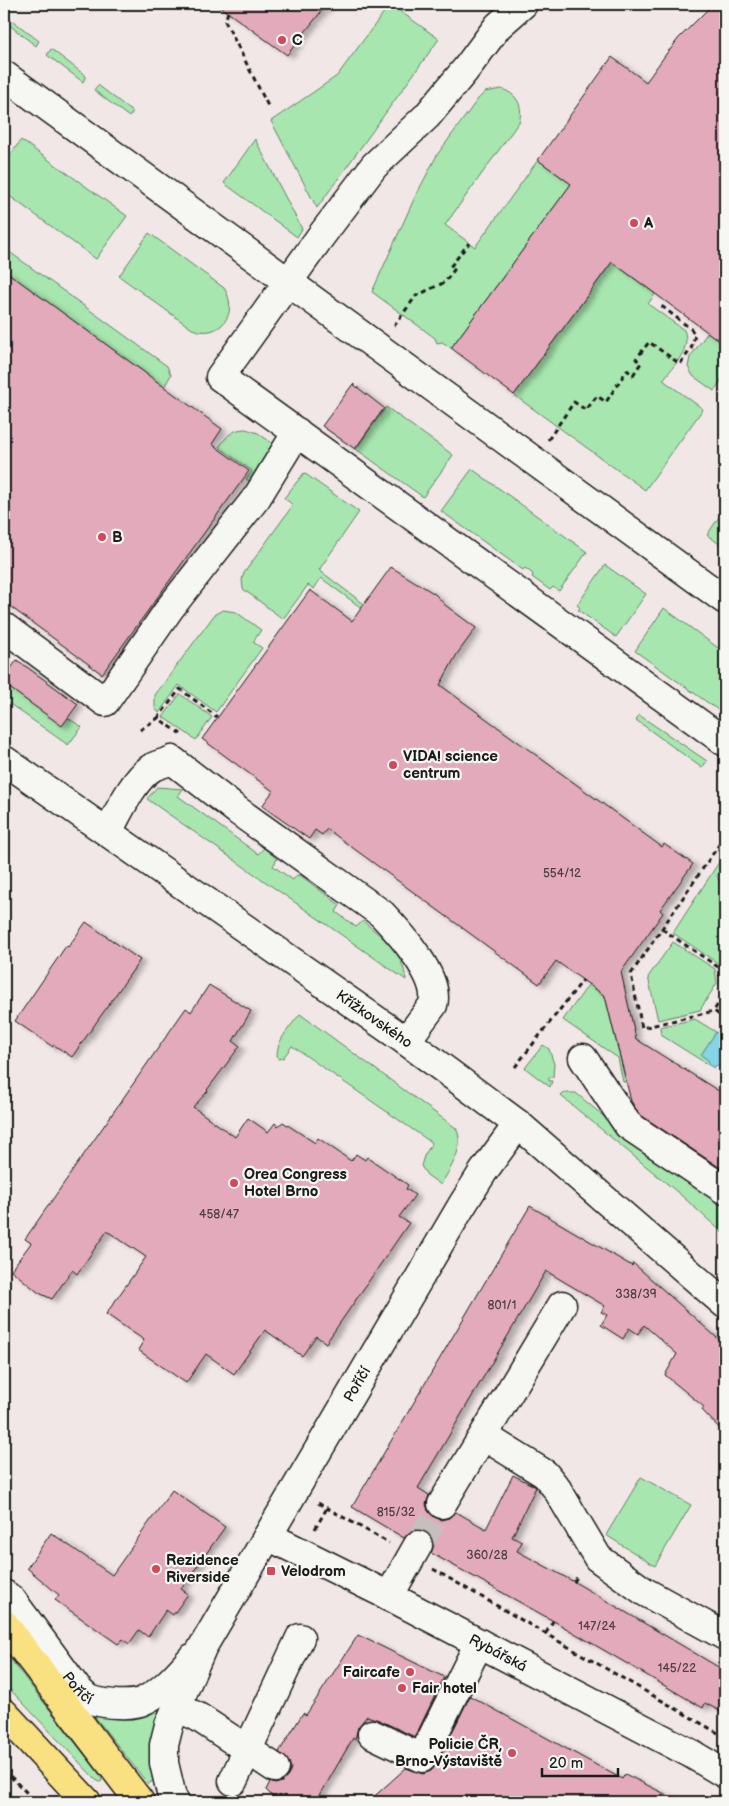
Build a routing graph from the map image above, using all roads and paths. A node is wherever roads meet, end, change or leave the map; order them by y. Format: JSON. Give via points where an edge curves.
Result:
{"nodes":[{"id":1,"x":523,"y":4,"type":"edge"},
{"id":2,"x":228,"y":12,"type":"dead end"},
{"id":3,"x":4,"y":75,"type":"edge"},
{"id":4,"x":268,"y":106,"type":"dead end"},
{"id":5,"x":470,"y":243,"type":"dead end"},
{"id":6,"x":288,"y":282,"type":"junction"},
{"id":7,"x":659,"y":304,"type":"dead end"},
{"id":8,"x":378,"y":347,"type":"junction"},
{"id":9,"x":297,"y":432,"type":"junction"},
{"id":10,"x":533,"y":460,"type":"junction"},
{"id":11,"x":725,"y":600,"type":"edge"},
{"id":12,"x":4,"y":627,"type":"edge"},
{"id":13,"x":217,"y":717,"type":"dead end"},
{"id":14,"x":158,"y":718,"type":"junction"},
{"id":15,"x":140,"y":730,"type":"dead end"},
{"id":16,"x":182,"y":735,"type":"dead end"},
{"id":17,"x":725,"y":742,"type":"edge"},
{"id":18,"x":4,"y":760,"type":"edge"},
{"id":19,"x":108,"y":832,"type":"junction"},
{"id":20,"x":725,"y":836,"type":"edge"},
{"id":21,"x":662,"y":929,"type":"junction"},
{"id":22,"x":583,"y":980,"type":"dead end"},
{"id":23,"x":714,"y":1010,"type":"junction"},
{"id":24,"x":725,"y":1019,"type":"edge"},
{"id":25,"x":406,"y":1041,"type":"junction"},
{"id":26,"x":583,"y":1058,"type":"dead end"},
{"id":27,"x":515,"y":1067,"type":"dead end"},
{"id":28,"x":518,"y":1124,"type":"junction"},
{"id":29,"x":725,"y":1190,"type":"edge"},
{"id":30,"x":725,"y":1304,"type":"edge"},
{"id":31,"x":562,"y":1305,"type":"dead end"},
{"id":32,"x":484,"y":1436,"type":"junction"},
{"id":33,"x":294,"y":1489,"type":"junction"},
{"id":34,"x":442,"y":1504,"type":"tunnel mouth"},
{"id":35,"x":268,"y":1536,"type":"junction"},
{"id":36,"x":414,"y":1551,"type":"junction"},
{"id":37,"x":4,"y":1594,"type":"edge"},
{"id":38,"x":389,"y":1596,"type":"junction"},
{"id":39,"x":553,"y":1621,"type":"dead end"},
{"id":40,"x":4,"y":1624,"type":"edge"},
{"id":41,"x":546,"y":1634,"type":"junction"},
{"id":42,"x":725,"y":1636,"type":"edge"},
{"id":43,"x":300,"y":1638,"type":"dead end"},
{"id":44,"x":479,"y":1643,"type":"junction"},
{"id":45,"x":202,"y":1648,"type":"junction"},
{"id":46,"x":177,"y":1707,"type":"junction"},
{"id":47,"x":4,"y":1712,"type":"edge"},
{"id":48,"x":372,"y":1734,"type":"dead end"},
{"id":49,"x":725,"y":1736,"type":"edge"},
{"id":50,"x":248,"y":1750,"type":"junction"},
{"id":51,"x":274,"y":1768,"type":"dead end"},
{"id":52,"x":4,"y":1770,"type":"edge"},
{"id":53,"x":725,"y":1774,"type":"edge"},
{"id":54,"x":233,"y":1781,"type":"dead end"},
{"id":55,"x":173,"y":1801,"type":"edge"},
{"id":56,"x":36,"y":1802,"type":"edge"},
{"id":57,"x":87,"y":1802,"type":"edge"},
{"id":58,"x":140,"y":1802,"type":"edge"}],
"edges":[{"from":1,"to":6,"type":"street","via":[[498,26],[427,116],[374,166]]},
{"from":2,"to":4,"type":"path","via":[[225,21]]},
{"from":3,"to":6,"type":"street"},
{"from":5,"to":8,"type":"path","via":[[450,268],[454,270],[445,282],[416,296]]},
{"from":6,"to":8,"type":"street"},
{"from":6,"to":9,"type":"street","via":[[220,376]]},
{"from":7,"to":10,"type":"path","via":[[695,335],[691,349],[680,364],[649,342],[636,359],[641,363],[633,375],[627,370],[606,402],[597,396],[586,410],[574,402]]},
{"from":8,"to":10,"type":"street"},
{"from":9,"to":12,"type":"street","via":[[257,497],[170,608],[105,702]]},
{"from":9,"to":17,"type":"street"},
{"from":10,"to":11,"type":"street"},
{"from":13,"to":14,"type":"path","via":[[180,689]]},
{"from":14,"to":15,"type":"path"},
{"from":14,"to":16,"type":"path"},
{"from":18,"to":19,"type":"street","name":"Křížkovského"},
{"from":19,"to":25,"type":"street","name":"Křížkovského"},
{"from":19,"to":25,"type":"street","via":[[137,783],[152,768],[172,760],[382,914],[395,928],[432,982],[434,1000]]},
{"from":20,"to":21,"type":"path"},
{"from":21,"to":23,"type":"path","via":[[718,967],[724,993]]},
{"from":21,"to":23,"type":"path","via":[[631,974],[642,1028]]},
{"from":22,"to":27,"type":"path"},
{"from":23,"to":24,"type":"path"},
{"from":25,"to":28,"type":"street","name":"Křížkovského"},
{"from":26,"to":29,"type":"street","via":[[628,1124]]},
{"from":28,"to":30,"type":"street","name":"Křížkovského"},
{"from":28,"to":33,"type":"street","name":"Poříčí","via":[[461,1207]]},
{"from":31,"to":32,"type":"street"},
{"from":32,"to":34,"type":"street"},
{"from":32,"to":42,"type":"street","via":[[544,1474],[557,1489],[598,1558],[645,1592]]},
{"from":33,"to":35,"type":"street","name":"Poříčí"},
{"from":33,"to":36,"type":"path"},
{"from":35,"to":38,"type":"street","name":"Rybářská"},
{"from":35,"to":45,"type":"street","name":"Poříčí"},
{"from":36,"to":38,"type":"street"},
{"from":36,"to":41,"type":"path"},
{"from":37,"to":45,"type":"street","name":"Poříčí","via":[[89,1700],[109,1704],[144,1701],[173,1679]]},
{"from":38,"to":44,"type":"street","name":"Rybářská"},
{"from":39,"to":41,"type":"path"},
{"from":40,"to":58,"type":"main road","name":"Poříčí"},
{"from":41,"to":49,"type":"path"},
{"from":43,"to":50,"type":"street"},
{"from":44,"to":48,"type":"street","via":[[422,1758]]},
{"from":44,"to":53,"type":"street","name":"Rybářská"},
{"from":45,"to":46,"type":"street","name":"Poříčí"},
{"from":46,"to":50,"type":"street"},
{"from":46,"to":55,"type":"street","name":"Poříčí","via":[[164,1745],[164,1763]]},
{"from":47,"to":57,"type":"main road"},
{"from":50,"to":51,"type":"street"},
{"from":50,"to":54,"type":"street"},
{"from":52,"to":56,"type":"path"}]}
